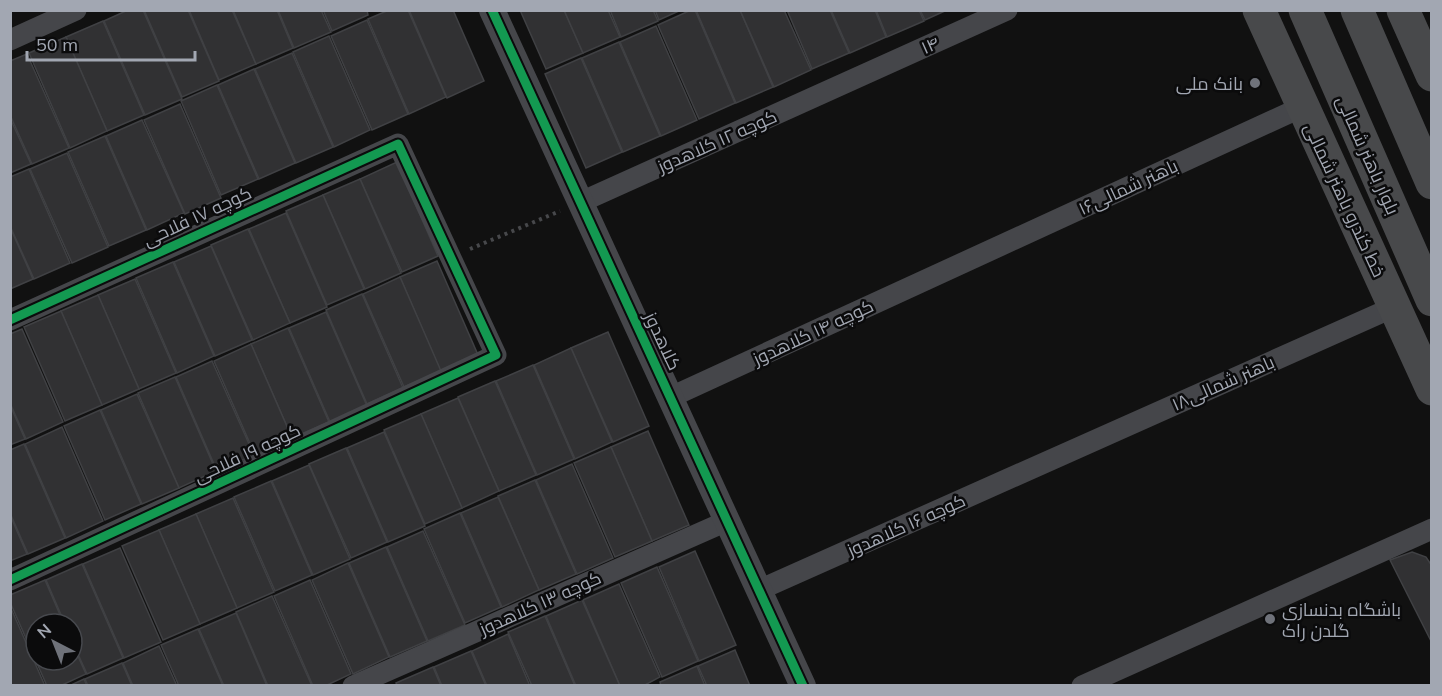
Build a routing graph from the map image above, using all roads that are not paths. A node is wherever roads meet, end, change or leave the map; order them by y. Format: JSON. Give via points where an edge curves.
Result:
{"nodes":[{"id":1,"x":76,"y":10,"type":"edge"},
{"id":2,"x":492,"y":10,"type":"edge"},
{"id":3,"x":1007,"y":10,"type":"edge"},
{"id":4,"x":1258,"y":10,"type":"edge"},
{"id":5,"x":1305,"y":10,"type":"edge"},
{"id":6,"x":1357,"y":10,"type":"edge"},
{"id":7,"x":1403,"y":10,"type":"edge"},
{"id":8,"x":10,"y":40,"type":"edge"},
{"id":9,"x":1431,"y":75,"type":"edge"},
{"id":10,"x":853,"y":80,"type":"joint"},
{"id":11,"x":1302,"y":106,"type":"junction"},
{"id":12,"x":1431,"y":183,"type":"edge"},
{"id":13,"x":581,"y":202,"type":"junction"},
{"id":14,"x":955,"y":267,"type":"joint"},
{"id":15,"x":1431,"y":300,"type":"edge"},
{"id":16,"x":1394,"y":307,"type":"junction"},
{"id":17,"x":10,"y":320,"type":"edge"},
{"id":18,"x":496,"y":355,"type":"joint"},
{"id":19,"x":1431,"y":389,"type":"edge"},
{"id":20,"x":671,"y":397,"type":"junction"},
{"id":21,"x":1052,"y":459,"type":"joint"},
{"id":22,"x":727,"y":521,"type":"junction"},
{"id":23,"x":1431,"y":530,"type":"edge"},
{"id":24,"x":10,"y":580,"type":"edge"},
{"id":25,"x":759,"y":591,"type":"junction"},
{"id":26,"x":353,"y":686,"type":"edge"},
{"id":27,"x":803,"y":686,"type":"edge"},
{"id":28,"x":1082,"y":686,"type":"edge"}],
"edges":[{"from":1,"to":8,"type":"street"},
{"from":2,"to":13,"type":"street","name":"کلاهدوز"},
{"from":3,"to":10,"type":"street","name":"۱۴"},
{"from":4,"to":11,"type":"main road","name":"خط کندرو باهنر شمالی"},
{"from":5,"to":15,"type":"main road","name":"بلوار باهنر شمالی"},
{"from":6,"to":12,"type":"main road"},
{"from":7,"to":9,"type":"main road"},
{"from":10,"to":13,"type":"street","name":"کوچه ۱۲ کلاهدوز"},
{"from":11,"to":14,"type":"street","name":"باهنر شمالی۱۶"},
{"from":11,"to":16,"type":"main road","name":"خط کندرو باهنر شمالی"},
{"from":13,"to":20,"type":"street","name":"کلاهدوز"},
{"from":14,"to":20,"type":"street","name":"کوچه ۱۴ کلاهدوز"},
{"from":16,"to":19,"type":"main road","name":"خط کندرو باهنر شمالی"},
{"from":16,"to":21,"type":"street","name":"باهنر شمالی۱۸"},
{"from":17,"to":18,"type":"street","name":"کوچه ۱۷ فلاحی","via":[[398,144]]},
{"from":18,"to":24,"type":"street","name":"کوچه ۱۹ فلاحی"},
{"from":20,"to":22,"type":"street","name":"کلاهدوز"},
{"from":21,"to":25,"type":"street","name":"کوچه ۱۶ کلاهدوز"},
{"from":22,"to":25,"type":"street","name":"کلاهدوز"},
{"from":22,"to":26,"type":"street","name":"کوچه ۱۳ کلاهدوز"},
{"from":23,"to":28,"type":"street"},
{"from":25,"to":27,"type":"street","name":"کلاهدوز"}]}
